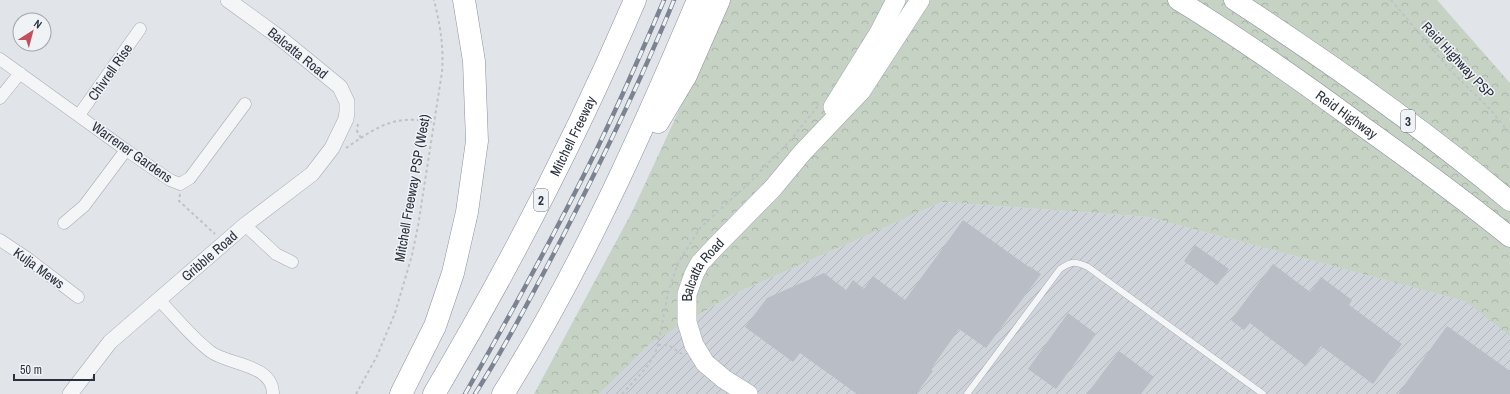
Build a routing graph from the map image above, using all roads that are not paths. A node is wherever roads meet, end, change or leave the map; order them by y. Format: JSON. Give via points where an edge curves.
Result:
{"nodes":[{"id":1,"x":228,"y":0,"type":"edge"},
{"id":2,"x":464,"y":0,"type":"edge"},
{"id":3,"x":635,"y":0,"type":"edge"},
{"id":4,"x":698,"y":0,"type":"edge"},
{"id":5,"x":719,"y":0,"type":"edge"},
{"id":6,"x":896,"y":0,"type":"edge"},
{"id":7,"x":920,"y":0,"type":"edge"},
{"id":8,"x":1178,"y":0,"type":"edge"},
{"id":9,"x":1234,"y":0,"type":"edge"},
{"id":10,"x":140,"y":29,"type":"dead end"},
{"id":11,"x":0,"y":59,"type":"edge"},
{"id":12,"x":20,"y":73,"type":"junction"},
{"id":13,"x":0,"y":98,"type":"edge"},
{"id":14,"x":245,"y":104,"type":"dead end"},
{"id":15,"x":79,"y":115,"type":"junction"},
{"id":16,"x":346,"y":119,"type":"joint"},
{"id":17,"x":126,"y":150,"type":"junction"},
{"id":18,"x":802,"y":154,"type":"junction"},
{"id":19,"x":1510,"y":201,"type":"edge"},
{"id":20,"x":601,"y":217,"type":"junction"},
{"id":21,"x":64,"y":222,"type":"dead end"},
{"id":22,"x":245,"y":225,"type":"junction"},
{"id":23,"x":1510,"y":237,"type":"edge"},
{"id":24,"x":0,"y":240,"type":"edge"},
{"id":25,"x":292,"y":262,"type":"dead end"},
{"id":26,"x":78,"y":296,"type":"dead end"},
{"id":27,"x":159,"y":300,"type":"junction"},
{"id":28,"x":76,"y":392,"type":"edge"},
{"id":29,"x":273,"y":394,"type":"edge"},
{"id":30,"x":401,"y":394,"type":"edge"},
{"id":31,"x":434,"y":394,"type":"edge"},
{"id":32,"x":504,"y":394,"type":"edge"},
{"id":33,"x":748,"y":394,"type":"edge"},
{"id":34,"x":967,"y":394,"type":"edge"},
{"id":35,"x":1263,"y":394,"type":"edge"}],
"edges":[{"from":1,"to":16,"type":"street","name":"Balcatta Road","via":[[340,87],[347,102]]},
{"from":2,"to":30,"type":"highway","via":[[474,61],[477,142],[467,212],[453,273],[434,326]]},
{"from":3,"to":31,"type":"highway","name":"Mitchell Freeway","number":"2","via":[[554,176],[480,316]]},
{"from":4,"to":20,"type":"highway"},
{"from":5,"to":20,"type":"highway","via":[[686,75]]},
{"from":6,"to":18,"type":"main road","name":"Balcatta Road","via":[[849,83]]},
{"from":7,"to":18,"type":"main road","name":"Balcatta Road","via":[[860,91]]},
{"from":8,"to":23,"type":"highway","name":"Reid Highway","number":"3","via":[[1316,92],[1476,209]]},
{"from":9,"to":19,"type":"highway","number":"3","via":[[1304,46],[1425,134]]},
{"from":10,"to":15,"type":"street","name":"Chivrell Rise"},
{"from":11,"to":12,"type":"street","name":"Warrener Gardens"},
{"from":12,"to":13,"type":"street"},
{"from":12,"to":15,"type":"street","name":"Warrener Gardens"},
{"from":14,"to":17,"type":"street","name":"Warrener Gardens","via":[[190,178],[180,184]]},
{"from":15,"to":17,"type":"street","name":"Warrener Gardens"},
{"from":16,"to":22,"type":"street","name":"Gribble Road","via":[[332,148],[312,174]]},
{"from":17,"to":21,"type":"street","via":[[84,206]]},
{"from":18,"to":33,"type":"main road","name":"Balcatta Road","via":[[773,188],[700,263],[687,294],[687,322],[694,345],[705,363]]},
{"from":20,"to":32,"type":"highway"},
{"from":22,"to":25,"type":"street","via":[[276,254]]},
{"from":22,"to":27,"type":"street","name":"Gribble Road"},
{"from":24,"to":26,"type":"street","name":"Kulja Mews"},
{"from":27,"to":28,"type":"street","name":"Gribble Road","via":[[110,342]]},
{"from":27,"to":29,"type":"street","via":[[211,352],[220,358],[253,368],[267,378]]},
{"from":34,"to":35,"type":"lane","via":[[1060,269],[1069,263],[1078,262]]}]}
